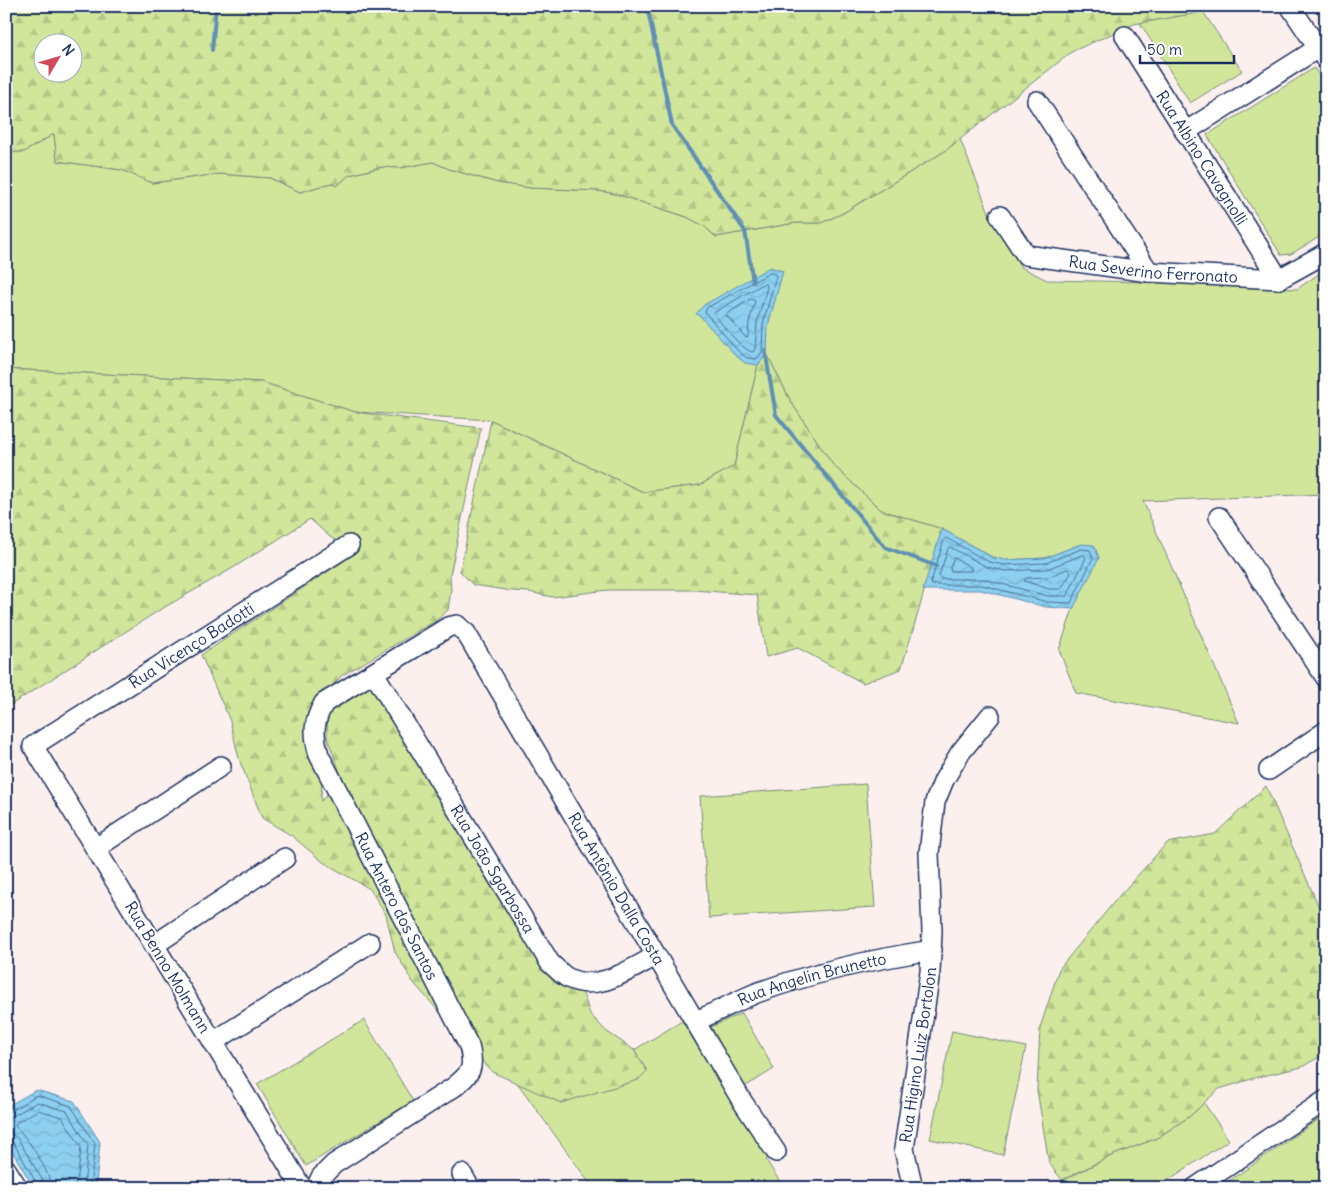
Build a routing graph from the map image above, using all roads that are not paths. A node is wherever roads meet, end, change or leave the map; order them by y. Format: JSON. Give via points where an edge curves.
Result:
{"nodes":[{"id":1,"x":1290,"y":6,"type":"edge"},
{"id":2,"x":1125,"y":36,"type":"dead end"},
{"id":3,"x":1323,"y":50,"type":"edge"},
{"id":4,"x":1037,"y":102,"type":"dead end"},
{"id":5,"x":1185,"y":132,"type":"junction"},
{"id":6,"x":1000,"y":216,"type":"dead end"},
{"id":7,"x":1326,"y":252,"type":"edge"},
{"id":8,"x":1150,"y":272,"type":"junction"},
{"id":9,"x":1279,"y":279,"type":"junction"},
{"id":10,"x":1219,"y":517,"type":"dead end"},
{"id":11,"x":349,"y":544,"type":"dead end"},
{"id":12,"x":456,"y":625,"type":"joint"},
{"id":13,"x":374,"y":672,"type":"junction"},
{"id":14,"x":1326,"y":678,"type":"edge"},
{"id":15,"x":990,"y":716,"type":"dead end"},
{"id":16,"x":1326,"y":731,"type":"edge"},
{"id":17,"x":33,"y":746,"type":"joint"},
{"id":18,"x":221,"y":766,"type":"dead end"},
{"id":19,"x":1268,"y":770,"type":"dead end"},
{"id":20,"x":96,"y":848,"type":"junction"},
{"id":21,"x":285,"y":858,"type":"dead end"},
{"id":22,"x":370,"y":943,"type":"dead end"},
{"id":23,"x":154,"y":945,"type":"junction"},
{"id":24,"x":932,"y":950,"type":"junction"},
{"id":25,"x":656,"y":956,"type":"junction"},
{"id":26,"x":696,"y":1021,"type":"junction"},
{"id":27,"x":213,"y":1042,"type":"junction"},
{"id":28,"x":1326,"y":1100,"type":"edge"},
{"id":29,"x":776,"y":1152,"type":"dead end"},
{"id":30,"x":6,"y":1169,"type":"edge"},
{"id":31,"x":18,"y":1188,"type":"edge"},
{"id":32,"x":302,"y":1188,"type":"edge"},
{"id":33,"x":316,"y":1188,"type":"edge"},
{"id":34,"x":913,"y":1188,"type":"edge"},
{"id":35,"x":1195,"y":1188,"type":"edge"}],
"edges":[{"from":1,"to":3,"type":"street"},
{"from":2,"to":5,"type":"street","name":"Rua Albino Cavagnolli"},
{"from":3,"to":5,"type":"street"},
{"from":4,"to":8,"type":"street"},
{"from":5,"to":9,"type":"street","name":"Rua Albino Cavagnolli"},
{"from":6,"to":8,"type":"street","name":"Rua Severino Ferronato","via":[[1026,255]]},
{"from":7,"to":9,"type":"street"},
{"from":8,"to":9,"type":"street","name":"Rua Severino Ferronato"},
{"from":10,"to":14,"type":"street"},
{"from":11,"to":17,"type":"street","name":"Rua Vicenço Badotti"},
{"from":12,"to":13,"type":"street","name":"Rua Antero dos Santos"},
{"from":12,"to":25,"type":"street","name":"Rua Antônio Dalla Costa","via":[[466,633]]},
{"from":13,"to":25,"type":"street","name":"Rua João Sgarbossa","via":[[550,963],[568,978],[582,983],[600,982]]},
{"from":13,"to":33,"type":"street","name":"Rua Antero dos Santos","via":[[324,704],[317,715],[315,741],[319,755],[469,1046],[472,1069],[454,1087],[334,1164],[321,1176]]},
{"from":15,"to":24,"type":"street","name":"Rua Higino Luiz Bortolon","via":[[960,753],[935,802],[929,853]]},
{"from":16,"to":19,"type":"street"},
{"from":17,"to":20,"type":"street","name":"Rua Benno Molmann"},
{"from":18,"to":20,"type":"street"},
{"from":20,"to":23,"type":"street","name":"Rua Benno Molmann"},
{"from":21,"to":23,"type":"street"},
{"from":22,"to":27,"type":"street"},
{"from":23,"to":27,"type":"street","name":"Rua Benno Molmann"},
{"from":24,"to":26,"type":"street","name":"Rua Angelin Brunetto","via":[[809,977],[758,993]]},
{"from":24,"to":34,"type":"street","name":"Rua Higino Luiz Bortolon","via":[[904,1149]]},
{"from":25,"to":26,"type":"street","name":"Rua Antônio Dalla Costa"},
{"from":26,"to":29,"type":"street","name":"Rua Antônio Dalla Costa"},
{"from":27,"to":32,"type":"street","name":"Rua Benno Molmann"},
{"from":28,"to":35,"type":"street"},
{"from":30,"to":31,"type":"street"}]}
